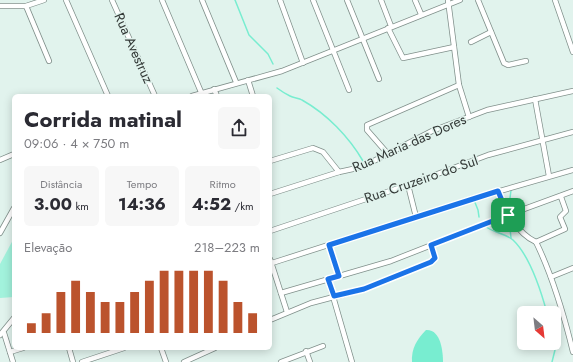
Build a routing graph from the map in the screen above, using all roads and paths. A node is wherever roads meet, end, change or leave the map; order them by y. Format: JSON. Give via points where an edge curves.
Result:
{"nodes":[{"id":1,"x":44,"y":0,"type":"edge"},
{"id":2,"x":66,"y":0,"type":"edge"},
{"id":3,"x":112,"y":0,"type":"edge"},
{"id":4,"x":162,"y":0,"type":"edge"},
{"id":5,"x":202,"y":0,"type":"edge"},
{"id":6,"x":280,"y":0,"type":"edge"},
{"id":7,"x":313,"y":0,"type":"edge"},
{"id":8,"x":347,"y":0,"type":"edge"},
{"id":9,"x":381,"y":0,"type":"edge"},
{"id":10,"x":415,"y":0,"type":"edge"},
{"id":11,"x":460,"y":0,"type":"edge"},
{"id":12,"x":478,"y":0,"type":"edge"},
{"id":13,"x":555,"y":0,"type":"edge"},
{"id":14,"x":449,"y":2,"type":"edge"},
{"id":15,"x":0,"y":6,"type":"edge"},
{"id":16,"x":26,"y":6,"type":"junction"},
{"id":17,"x":421,"y":14,"type":"junction"},
{"id":18,"x":390,"y":27,"type":"junction"},
{"id":19,"x":491,"y":32,"type":"junction"},
{"id":20,"x":362,"y":38,"type":"junction"},
{"id":21,"x":470,"y":42,"type":"dead end"},
{"id":22,"x":454,"y":47,"type":"junction"},
{"id":23,"x":333,"y":51,"type":"junction"},
{"id":24,"x":573,"y":52,"type":"edge"},
{"id":25,"x":50,"y":61,"type":"dead end"},
{"id":26,"x":526,"y":61,"type":"dead end"},
{"id":27,"x":304,"y":63,"type":"junction"},
{"id":28,"x":248,"y":80,"type":"junction"},
{"id":29,"x":379,"y":80,"type":"dead end"},
{"id":30,"x":236,"y":82,"type":"junction"},
{"id":31,"x":458,"y":85,"type":"junction"},
{"id":32,"x":214,"y":89,"type":"junction"},
{"id":33,"x":349,"y":90,"type":"dead end"},
{"id":34,"x":200,"y":92,"type":"junction"},
{"id":35,"x":573,"y":92,"type":"edge"},
{"id":36,"x":107,"y":94,"type":"edge"},
{"id":37,"x":155,"y":94,"type":"edge"},
{"id":38,"x":196,"y":94,"type":"edge"},
{"id":39,"x":216,"y":94,"type":"edge"},
{"id":40,"x":252,"y":94,"type":"edge"},
{"id":41,"x":535,"y":99,"type":"junction"},
{"id":42,"x":469,"y":117,"type":"junction"},
{"id":43,"x":573,"y":132,"type":"edge"},
{"id":44,"x":542,"y":140,"type":"junction"},
{"id":45,"x":388,"y":154,"type":"junction"},
{"id":46,"x":12,"y":155,"type":"edge"},
{"id":47,"x":8,"y":156,"type":"junction"},
{"id":48,"x":12,"y":159,"type":"edge"},
{"id":49,"x":0,"y":160,"type":"edge"},
{"id":50,"x":272,"y":160,"type":"edge"},
{"id":51,"x":573,"y":170,"type":"edge"},
{"id":52,"x":339,"y":172,"type":"junction"},
{"id":53,"x":549,"y":176,"type":"junction"},
{"id":54,"x":408,"y":185,"type":"junction"},
{"id":55,"x":498,"y":191,"type":"junction"},
{"id":56,"x":573,"y":191,"type":"edge"},
{"id":57,"x":272,"y":193,"type":"edge"},
{"id":58,"x":561,"y":196,"type":"junction"},
{"id":59,"x":573,"y":209,"type":"edge"},
{"id":60,"x":566,"y":211,"type":"junction"},
{"id":61,"x":12,"y":212,"type":"edge"},
{"id":62,"x":508,"y":215,"type":"junction"},
{"id":63,"x":416,"y":217,"type":"junction"},
{"id":64,"x":272,"y":230,"type":"edge"},
{"id":65,"x":0,"y":233,"type":"edge"},
{"id":66,"x":536,"y":242,"type":"junction"},
{"id":67,"x":329,"y":245,"type":"junction"},
{"id":68,"x":431,"y":245,"type":"junction"},
{"id":69,"x":272,"y":261,"type":"edge"},
{"id":70,"x":272,"y":264,"type":"edge"},
{"id":71,"x":573,"y":268,"type":"edge"},
{"id":72,"x":339,"y":276,"type":"junction"},
{"id":73,"x":551,"y":277,"type":"junction"},
{"id":74,"x":328,"y":279,"type":"junction"},
{"id":75,"x":281,"y":293,"type":"junction"},
{"id":76,"x":334,"y":296,"type":"junction"},
{"id":77,"x":287,"y":312,"type":"junction"},
{"id":78,"x":272,"y":319,"type":"edge"},
{"id":79,"x":12,"y":321,"type":"edge"},
{"id":80,"x":2,"y":334,"type":"edge"},
{"id":81,"x":323,"y":346,"type":"dead end"},
{"id":82,"x":572,"y":346,"type":"edge"},
{"id":83,"x":16,"y":350,"type":"edge"},
{"id":84,"x":70,"y":350,"type":"edge"},
{"id":85,"x":118,"y":350,"type":"edge"},
{"id":86,"x":162,"y":350,"type":"edge"},
{"id":87,"x":211,"y":350,"type":"edge"},
{"id":88,"x":306,"y":351,"type":"junction"},
{"id":89,"x":10,"y":352,"type":"junction"},
{"id":90,"x":573,"y":352,"type":"edge"},
{"id":91,"x":13,"y":362,"type":"edge"},
{"id":92,"x":73,"y":362,"type":"edge"},
{"id":93,"x":82,"y":362,"type":"edge"},
{"id":94,"x":166,"y":362,"type":"edge"},
{"id":95,"x":184,"y":362,"type":"edge"},
{"id":96,"x":281,"y":362,"type":"edge"},
{"id":97,"x":310,"y":362,"type":"edge"},
{"id":98,"x":352,"y":362,"type":"edge"}],
"edges":[{"from":1,"to":16,"type":"street"},
{"from":2,"to":36,"type":"street"},
{"from":3,"to":37,"type":"street","name":"Rua Avestruz"},
{"from":4,"to":34,"type":"street"},
{"from":5,"to":30,"type":"street"},
{"from":6,"to":27,"type":"street"},
{"from":7,"to":23,"type":"street"},
{"from":8,"to":20,"type":"street"},
{"from":9,"to":18,"type":"street"},
{"from":10,"to":17,"type":"street"},
{"from":11,"to":14,"type":"street"},
{"from":12,"to":19,"type":"street"},
{"from":13,"to":24,"type":"street"},
{"from":14,"to":17,"type":"street"},
{"from":14,"to":22,"type":"street"},
{"from":15,"to":16,"type":"street"},
{"from":16,"to":25,"type":"street"},
{"from":17,"to":18,"type":"street"},
{"from":18,"to":20,"type":"street"},
{"from":18,"to":22,"type":"street","via":[[404,58]]},
{"from":19,"to":21,"type":"street"},
{"from":19,"to":26,"type":"street","via":[[504,63],[508,65]]},
{"from":20,"to":23,"type":"street"},
{"from":20,"to":29,"type":"street"},
{"from":22,"to":31,"type":"street"},
{"from":23,"to":27,"type":"street"},
{"from":23,"to":33,"type":"street"},
{"from":27,"to":28,"type":"street"},
{"from":28,"to":30,"type":"street"},
{"from":28,"to":40,"type":"street"},
{"from":30,"to":32,"type":"street"},
{"from":31,"to":42,"type":"street"},
{"from":31,"to":45,"type":"street","via":[[367,124],[367,130]]},
{"from":32,"to":34,"type":"street"},
{"from":32,"to":39,"type":"street"},
{"from":34,"to":38,"type":"street"},
{"from":35,"to":41,"type":"street","name":"Rua Maria das Dores"},
{"from":41,"to":42,"type":"street","name":"Rua Maria das Dores","via":[[487,110]]},
{"from":41,"to":44,"type":"street"},
{"from":42,"to":45,"type":"street","name":"Rua Maria das Dores","via":[[432,131]]},
{"from":43,"to":44,"type":"street","name":"Rua Cruzeiro do Sul"},
{"from":44,"to":53,"type":"street"},
{"from":44,"to":54,"type":"street","name":"Rua Cruzeiro do Sul","via":[[488,155]]},
{"from":45,"to":52,"type":"street","name":"Rua Maria das Dores","via":[[356,170]]},
{"from":46,"to":47,"type":"street"},
{"from":47,"to":48,"type":"street"},
{"from":47,"to":49,"type":"street"},
{"from":50,"to":52,"type":"street","via":[[313,148],[323,152]]},
{"from":51,"to":53,"type":"street"},
{"from":52,"to":57,"type":"street","name":"Rua Maria das Dores"},
{"from":53,"to":55,"type":"street"},
{"from":54,"to":63,"type":"street"},
{"from":54,"to":64,"type":"street","name":"Rua Cruzeiro do Sul"},
{"from":55,"to":62,"type":"street"},
{"from":55,"to":63,"type":"street"},
{"from":56,"to":58,"type":"street"},
{"from":58,"to":60,"type":"street"},
{"from":58,"to":62,"type":"street"},
{"from":59,"to":60,"type":"street"},
{"from":60,"to":66,"type":"street","via":[[560,217],[565,229]]},
{"from":61,"to":65,"type":"street"},
{"from":62,"to":66,"type":"street","via":[[525,235]]},
{"from":62,"to":68,"type":"street"},
{"from":63,"to":67,"type":"street"},
{"from":66,"to":73,"type":"street"},
{"from":67,"to":69,"type":"street"},
{"from":67,"to":72,"type":"street"},
{"from":68,"to":72,"type":"street","via":[[391,261]]},
{"from":68,"to":76,"type":"street","via":[[435,258],[431,262],[364,289]]},
{"from":70,"to":75,"type":"street"},
{"from":71,"to":73,"type":"street"},
{"from":72,"to":74,"type":"street"},
{"from":73,"to":82,"type":"street"},
{"from":74,"to":75,"type":"street"},
{"from":74,"to":76,"type":"street"},
{"from":75,"to":77,"type":"street"},
{"from":76,"to":77,"type":"street"},
{"from":76,"to":98,"type":"street"},
{"from":77,"to":78,"type":"street"},
{"from":79,"to":80,"type":"street"},
{"from":80,"to":89,"type":"street"},
{"from":81,"to":88,"type":"street"},
{"from":82,"to":90,"type":"street"},
{"from":83,"to":89,"type":"street"},
{"from":84,"to":92,"type":"street"},
{"from":85,"to":93,"type":"street"},
{"from":86,"to":94,"type":"street"},
{"from":87,"to":95,"type":"street"},
{"from":88,"to":96,"type":"street"},
{"from":88,"to":97,"type":"street"},
{"from":89,"to":91,"type":"street"}]}
